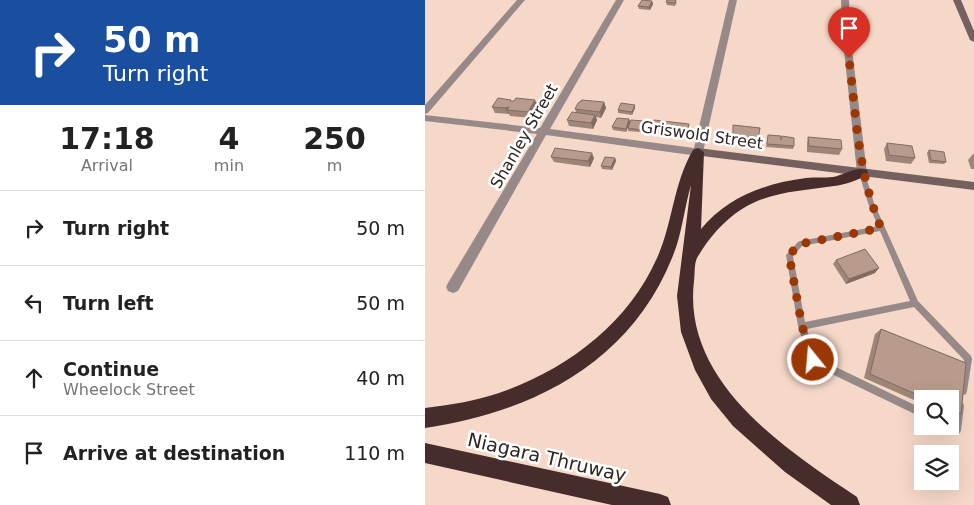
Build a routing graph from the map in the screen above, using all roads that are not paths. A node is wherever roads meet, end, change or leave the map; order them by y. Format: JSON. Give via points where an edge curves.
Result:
{"nodes":[{"id":1,"x":521,"y":0,"type":"edge"},
{"id":2,"x":620,"y":0,"type":"edge"},
{"id":3,"x":733,"y":0,"type":"edge"},
{"id":4,"x":845,"y":0,"type":"edge"},
{"id":5,"x":957,"y":0,"type":"edge"},
{"id":6,"x":974,"y":40,"type":"edge"},
{"id":7,"x":425,"y":111,"type":"edge"},
{"id":8,"x":425,"y":118,"type":"edge"},
{"id":9,"x":544,"y":132,"type":"junction"},
{"id":10,"x":698,"y":152,"type":"junction"},
{"id":11,"x":863,"y":173,"type":"junction"},
{"id":12,"x":960,"y":184,"type":"junction"},
{"id":13,"x":974,"y":186,"type":"edge"},
{"id":14,"x":974,"y":192,"type":"edge"},
{"id":15,"x":881,"y":228,"type":"junction"},
{"id":16,"x":689,"y":264,"type":"junction"},
{"id":17,"x":453,"y":287,"type":"dead end"},
{"id":18,"x":915,"y":302,"type":"junction"},
{"id":19,"x":802,"y":326,"type":"junction"},
{"id":20,"x":914,"y":410,"type":"edge"},
{"id":21,"x":959,"y":417,"type":"edge"},
{"id":22,"x":425,"y":418,"type":"edge"},
{"id":23,"x":425,"y":453,"type":"edge"},
{"id":24,"x":660,"y":505,"type":"edge"},
{"id":25,"x":849,"y":505,"type":"edge"}],
"edges":[{"from":1,"to":7,"type":"street"},
{"from":2,"to":9,"type":"street","name":"Shanley Street"},
{"from":3,"to":10,"type":"street"},
{"from":4,"to":11,"type":"street"},
{"from":5,"to":6,"type":"street"},
{"from":8,"to":9,"type":"street","name":"Griswold Street"},
{"from":9,"to":10,"type":"street","name":"Griswold Street"},
{"from":9,"to":17,"type":"street","name":"Shanley Street"},
{"from":10,"to":11,"type":"street","name":"Griswold Street"},
{"from":10,"to":16,"type":"highway","via":[[697,198]]},
{"from":10,"to":22,"type":"highway","via":[[687,171],[675,226],[658,273],[642,302],[620,328],[592,353],[529,391],[484,408]]},
{"from":11,"to":12,"type":"street","name":"Griswold Street"},
{"from":11,"to":15,"type":"lane"},
{"from":11,"to":16,"type":"highway","via":[[835,181],[773,188],[748,198],[709,227]]},
{"from":12,"to":13,"type":"street","name":"Griswold Street"},
{"from":12,"to":14,"type":"street"},
{"from":15,"to":18,"type":"lane"},
{"from":15,"to":19,"type":"lane","via":[[800,244],[789,255]]},
{"from":16,"to":25,"type":"highway","via":[[685,294],[687,328],[698,359],[719,397],[753,433]]},
{"from":18,"to":19,"type":"lane"},
{"from":18,"to":21,"type":"lane","via":[[968,359]]},
{"from":19,"to":20,"type":"lane","via":[[813,360]]},
{"from":23,"to":24,"type":"highway","name":"Niagara Thruway"}]}
